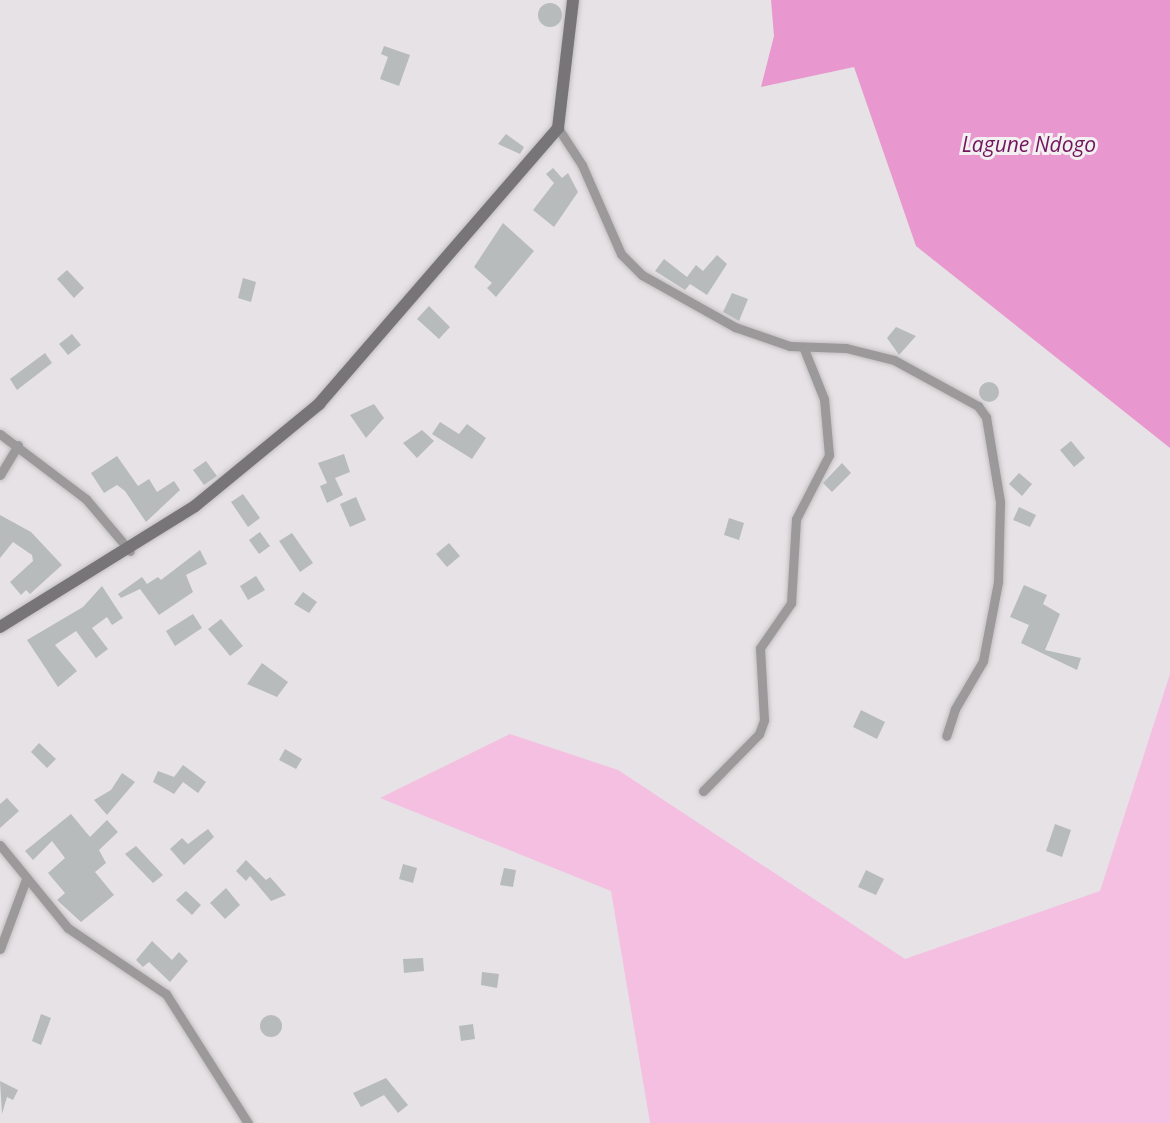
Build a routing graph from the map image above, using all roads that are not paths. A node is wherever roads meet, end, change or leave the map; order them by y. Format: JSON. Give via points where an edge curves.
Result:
{"nodes":[{"id":1,"x":573,"y":0,"type":"edge"},
{"id":2,"x":558,"y":128,"type":"junction"},
{"id":3,"x":804,"y":349,"type":"junction"},
{"id":4,"x":0,"y":434,"type":"edge"},
{"id":5,"x":18,"y":446,"type":"junction"},
{"id":6,"x":0,"y":475,"type":"edge"},
{"id":7,"x":130,"y":551,"type":"junction"},
{"id":8,"x":0,"y":627,"type":"edge"},
{"id":9,"x":946,"y":736,"type":"dead end"},
{"id":10,"x":703,"y":791,"type":"dead end"},
{"id":11,"x":0,"y":845,"type":"edge"},
{"id":12,"x":26,"y":879,"type":"junction"},
{"id":13,"x":0,"y":949,"type":"edge"},
{"id":14,"x":248,"y":1123,"type":"edge"}],
"edges":[{"from":1,"to":2,"type":"street"},
{"from":2,"to":3,"type":"street","via":[[582,165],[621,254],[642,275],[735,327]]},
{"from":2,"to":7,"type":"street","via":[[318,404],[195,506]]},
{"from":3,"to":9,"type":"street","via":[[846,348],[894,360],[960,395],[986,417],[1000,502],[998,582],[984,661],[955,709]]},
{"from":3,"to":10,"type":"street","via":[[824,399],[828,455],[796,519],[791,603],[760,648],[764,720],[759,734]]},
{"from":4,"to":5,"type":"street"},
{"from":5,"to":6,"type":"street"},
{"from":5,"to":7,"type":"street","via":[[104,515]]},
{"from":7,"to":8,"type":"street"},
{"from":11,"to":12,"type":"street"},
{"from":12,"to":13,"type":"street"},
{"from":12,"to":14,"type":"street","via":[[68,928],[166,994]]}]}
